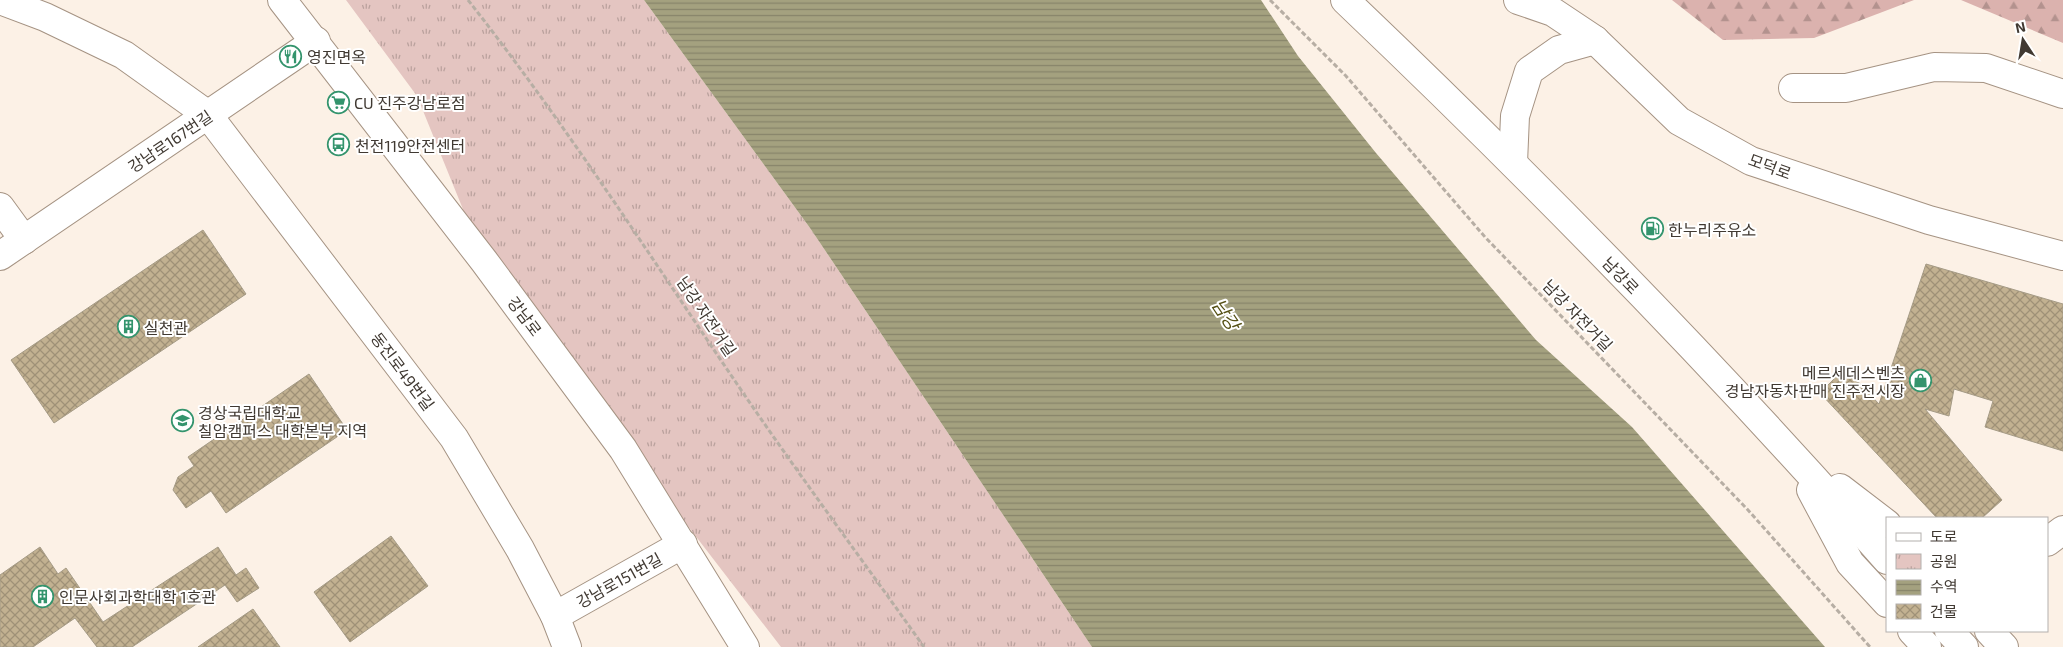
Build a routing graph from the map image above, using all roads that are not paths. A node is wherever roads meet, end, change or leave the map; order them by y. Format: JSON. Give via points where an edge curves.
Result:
{"nodes":[{"id":1,"x":0,"y":0,"type":"edge"},
{"id":2,"x":282,"y":0,"type":"edge"},
{"id":3,"x":1345,"y":0,"type":"edge"},
{"id":4,"x":1518,"y":0,"type":"edge"},
{"id":5,"x":1564,"y":0,"type":"edge"},
{"id":6,"x":1595,"y":40,"type":"junction"},
{"id":7,"x":316,"y":41,"type":"junction"},
{"id":8,"x":1793,"y":88,"type":"dead end"},
{"id":9,"x":2063,"y":94,"type":"edge"},
{"id":10,"x":208,"y":115,"type":"junction"},
{"id":11,"x":1513,"y":163,"type":"junction"},
{"id":12,"x":0,"y":207,"type":"edge"},
{"id":13,"x":24,"y":240,"type":"junction"},
{"id":14,"x":0,"y":256,"type":"edge"},
{"id":15,"x":2063,"y":256,"type":"edge"},
{"id":16,"x":1787,"y":447,"type":"junction"},
{"id":17,"x":1886,"y":523,"type":"edge"},
{"id":18,"x":2063,"y":530,"type":"edge"},
{"id":19,"x":2048,"y":541,"type":"edge"},
{"id":20,"x":683,"y":544,"type":"junction"},
{"id":21,"x":1886,"y":559,"type":"edge"},
{"id":22,"x":1886,"y":602,"type":"edge"},
{"id":23,"x":555,"y":616,"type":"junction"},
{"id":24,"x":1913,"y":632,"type":"edge"},
{"id":25,"x":1950,"y":632,"type":"edge"},
{"id":26,"x":1990,"y":632,"type":"edge"},
{"id":27,"x":566,"y":647,"type":"edge"},
{"id":28,"x":745,"y":647,"type":"edge"},
{"id":29,"x":1926,"y":647,"type":"edge"},
{"id":30,"x":1964,"y":647,"type":"edge"},
{"id":31,"x":2004,"y":647,"type":"edge"}],
"edges":[{"from":1,"to":10,"type":"street","name":"동진로49번길","via":[[45,17],[124,55]]},
{"from":2,"to":7,"type":"street","name":"강남로"},
{"from":3,"to":11,"type":"street","name":"남강로"},
{"from":4,"to":6,"type":"street","name":"모덕로","via":[[1553,12]]},
{"from":5,"to":6,"type":"street"},
{"from":6,"to":11,"type":"street","via":[[1559,50],[1529,71],[1515,116]]},
{"from":6,"to":15,"type":"street","name":"모덕로","via":[[1679,121],[1751,161],[1929,220]]},
{"from":7,"to":10,"type":"street","name":"강남로167번길"},
{"from":7,"to":20,"type":"street","name":"강남로","via":[[624,449]]},
{"from":8,"to":9,"type":"street","via":[[1846,88],[1934,68],[1986,68]]},
{"from":10,"to":13,"type":"street","name":"강남로167번길"},
{"from":10,"to":23,"type":"street","name":"동진로49번길","via":[[454,438],[520,549]]},
{"from":11,"to":16,"type":"street","name":"남강로"},
{"from":12,"to":13,"type":"street"},
{"from":13,"to":14,"type":"street","name":"강남로167번길"},
{"from":16,"to":17,"type":"street"},
{"from":16,"to":21,"type":"street","name":"남강로"},
{"from":16,"to":22,"type":"street","via":[[1850,563]]},
{"from":18,"to":19,"type":"street"},
{"from":20,"to":23,"type":"street","name":"강남로151번길"},
{"from":20,"to":28,"type":"street","name":"강남로"},
{"from":23,"to":27,"type":"street","name":"동진로49번길"},
{"from":24,"to":29,"type":"street"},
{"from":25,"to":30,"type":"street"},
{"from":26,"to":31,"type":"street"}]}
